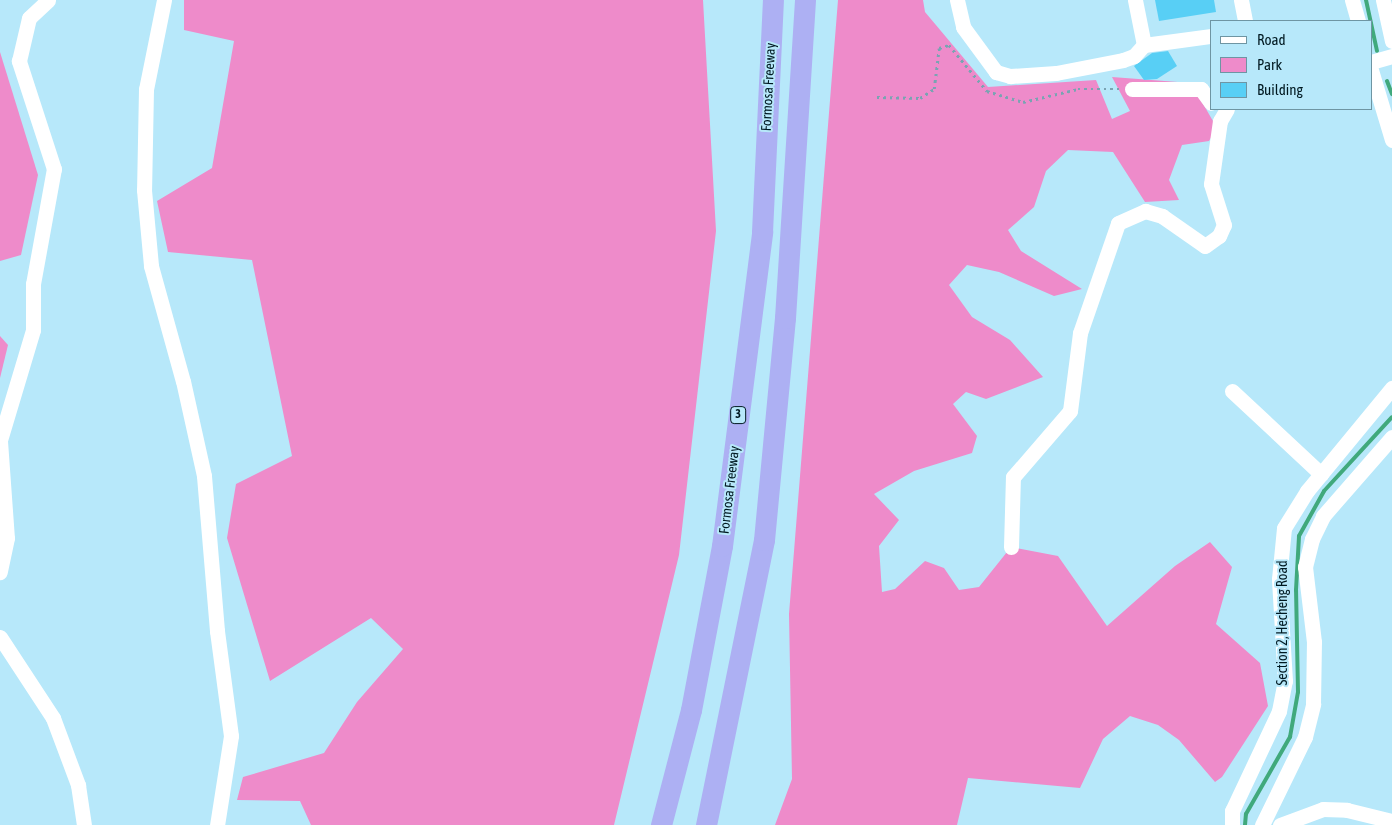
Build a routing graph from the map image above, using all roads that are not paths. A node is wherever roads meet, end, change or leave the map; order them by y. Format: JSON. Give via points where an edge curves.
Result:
{"nodes":[{"id":1,"x":48,"y":0,"type":"edge"},
{"id":2,"x":164,"y":0,"type":"edge"},
{"id":3,"x":773,"y":0,"type":"edge"},
{"id":4,"x":805,"y":0,"type":"edge"},
{"id":5,"x":957,"y":0,"type":"edge"},
{"id":6,"x":1135,"y":0,"type":"edge"},
{"id":7,"x":1241,"y":0,"type":"edge"},
{"id":8,"x":1352,"y":0,"type":"edge"},
{"id":9,"x":1382,"y":0,"type":"edge"},
{"id":10,"x":1245,"y":20,"type":"edge"},
{"id":11,"x":1358,"y":20,"type":"edge"},
{"id":12,"x":1210,"y":36,"type":"edge"},
{"id":13,"x":1392,"y":41,"type":"edge"},
{"id":14,"x":1144,"y":45,"type":"junction"},
{"id":15,"x":1392,"y":56,"type":"edge"},
{"id":16,"x":1372,"y":62,"type":"edge"},
{"id":17,"x":1372,"y":73,"type":"edge"},
{"id":18,"x":1132,"y":89,"type":"dead end"},
{"id":19,"x":1210,"y":102,"type":"edge"},
{"id":20,"x":1226,"y":110,"type":"edge"},
{"id":21,"x":1392,"y":140,"type":"edge"},
{"id":22,"x":1392,"y":388,"type":"edge"},
{"id":23,"x":1232,"y":391,"type":"dead end"},
{"id":24,"x":1392,"y":437,"type":"edge"},
{"id":25,"x":0,"y":440,"type":"edge"},
{"id":26,"x":1321,"y":474,"type":"junction"},
{"id":27,"x":1011,"y":547,"type":"dead end"},
{"id":28,"x":0,"y":572,"type":"edge"},
{"id":29,"x":0,"y":637,"type":"edge"},
{"id":30,"x":1356,"y":818,"type":"edge"},
{"id":31,"x":1392,"y":821,"type":"edge"},
{"id":32,"x":84,"y":825,"type":"edge"},
{"id":33,"x":217,"y":825,"type":"edge"},
{"id":34,"x":661,"y":825,"type":"edge"},
{"id":35,"x":706,"y":825,"type":"edge"},
{"id":36,"x":1232,"y":825,"type":"edge"},
{"id":37,"x":1262,"y":825,"type":"edge"},
{"id":38,"x":1280,"y":825,"type":"edge"}],
"edges":[{"from":1,"to":25,"type":"street","via":[[29,18],[19,61],[54,169],[33,284],[33,330]]},
{"from":2,"to":33,"type":"street","via":[[146,89],[144,190],[150,266],[183,381],[204,476],[217,631],[231,736]]},
{"from":3,"to":34,"type":"highway","name":"Formosa Freeway","number":"3","via":[[762,232],[722,546],[691,710]]},
{"from":4,"to":35,"type":"highway","via":[[785,318],[764,540]]},
{"from":5,"to":14,"type":"street","via":[[963,27],[996,72],[1010,76],[1056,73],[1123,60],[1134,56]]},
{"from":6,"to":14,"type":"street"},
{"from":7,"to":10,"type":"street"},
{"from":8,"to":11,"type":"street"},
{"from":9,"to":13,"type":"street"},
{"from":12,"to":14,"type":"street"},
{"from":15,"to":16,"type":"street"},
{"from":17,"to":21,"type":"street"},
{"from":18,"to":19,"type":"street","via":[[1201,88]]},
{"from":20,"to":27,"type":"street","via":[[1220,121],[1210,184],[1224,225],[1219,236],[1206,246],[1162,216],[1145,211],[1118,223],[1080,333],[1070,411],[1013,477]]},
{"from":22,"to":26,"type":"street","name":"Section 2, Hecheng Road"},
{"from":23,"to":26,"type":"street"},
{"from":24,"to":37,"type":"street","name":"Section 2, Hecheng Road","via":[[1323,516],[1312,539],[1305,567],[1314,642],[1313,704],[1305,737]]},
{"from":25,"to":28,"type":"street","via":[[7,538]]},
{"from":26,"to":36,"type":"street","name":"Section 2, Hecheng Road","via":[[1284,528],[1279,579],[1284,681],[1280,711],[1232,811]]},
{"from":29,"to":32,"type":"street","via":[[53,718],[78,785]]},
{"from":30,"to":31,"type":"street"},
{"from":30,"to":38,"type":"street","via":[[1323,809]]}]}
